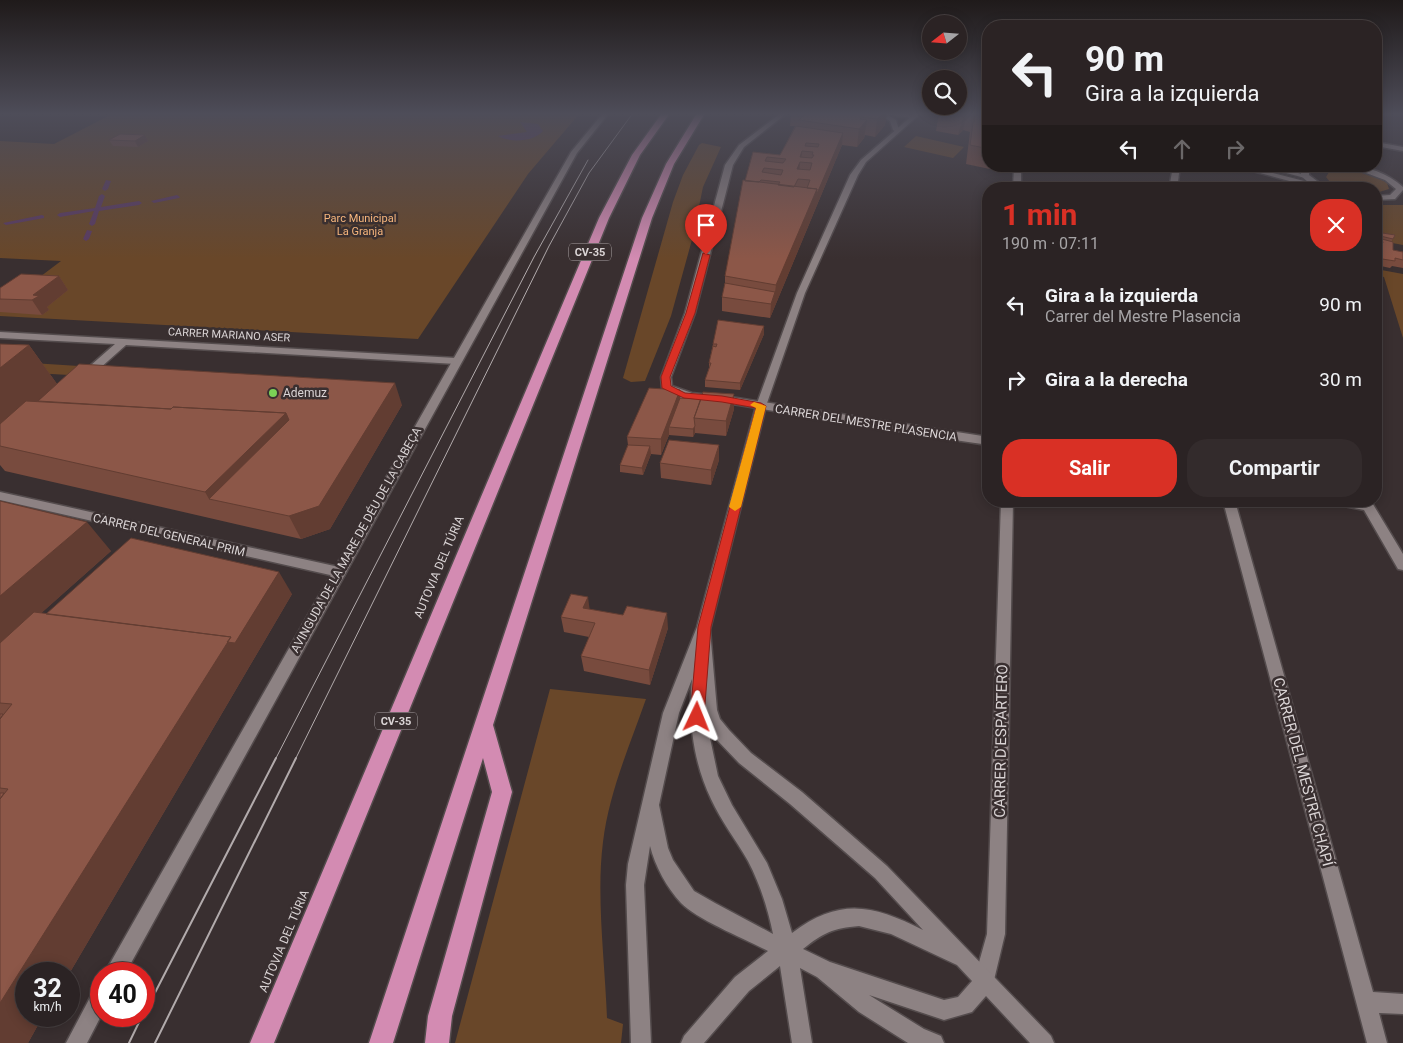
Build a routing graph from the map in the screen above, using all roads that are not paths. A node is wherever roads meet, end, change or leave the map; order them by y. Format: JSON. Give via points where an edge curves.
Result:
{"nodes":[{"id":1,"x":569,"y":162,"type":"edge"},
{"id":2,"x":633,"y":162,"type":"edge"},
{"id":3,"x":671,"y":162,"type":"edge"},
{"id":4,"x":731,"y":162,"type":"edge"},
{"id":5,"x":863,"y":162,"type":"edge"},
{"id":6,"x":1260,"y":172,"type":"edge"},
{"id":7,"x":1288,"y":172,"type":"edge"},
{"id":8,"x":1305,"y":172,"type":"edge"},
{"id":9,"x":1372,"y":172,"type":"edge"},
{"id":10,"x":1376,"y":172,"type":"edge"},
{"id":11,"x":1305,"y":176,"type":"junction"},
{"id":12,"x":1300,"y":182,"type":"edge"},
{"id":13,"x":1314,"y":182,"type":"edge"},
{"id":14,"x":1403,"y":182,"type":"edge"},
{"id":15,"x":1382,"y":198,"type":"edge"},
{"id":16,"x":0,"y":335,"type":"edge"},
{"id":17,"x":124,"y":342,"type":"junction"},
{"id":18,"x":456,"y":361,"type":"junction"},
{"id":19,"x":78,"y":383,"type":"edge"},
{"id":20,"x":761,"y":406,"type":"junction"},
{"id":21,"x":982,"y":441,"type":"edge"},
{"id":22,"x":0,"y":496,"type":"edge"},
{"id":23,"x":1007,"y":507,"type":"edge"},
{"id":24,"x":1231,"y":507,"type":"edge"},
{"id":25,"x":1368,"y":507,"type":"edge"},
{"id":26,"x":153,"y":532,"type":"junction"},
{"id":27,"x":138,"y":545,"type":"edge"},
{"id":28,"x":1403,"y":565,"type":"edge"},
{"id":29,"x":339,"y":572,"type":"junction"},
{"id":30,"x":704,"y":627,"type":"junction"},
{"id":31,"x":483,"y":724,"type":"junction"},
{"id":32,"x":653,"y":798,"type":"junction"},
{"id":33,"x":787,"y":950,"type":"junction"},
{"id":34,"x":964,"y":961,"type":"junction"},
{"id":35,"x":121,"y":962,"type":"edge"},
{"id":36,"x":824,"y":970,"type":"junction"},
{"id":37,"x":984,"y":980,"type":"junction"},
{"id":38,"x":1367,"y":1002,"type":"junction"},
{"id":39,"x":1403,"y":1004,"type":"edge"},
{"id":40,"x":90,"y":1017,"type":"edge"},
{"id":41,"x":76,"y":1043,"type":"edge"},
{"id":42,"x":262,"y":1043,"type":"edge"},
{"id":43,"x":381,"y":1043,"type":"edge"},
{"id":44,"x":437,"y":1043,"type":"edge"},
{"id":45,"x":641,"y":1043,"type":"edge"},
{"id":46,"x":692,"y":1043,"type":"edge"},
{"id":47,"x":802,"y":1043,"type":"edge"},
{"id":48,"x":934,"y":1043,"type":"edge"},
{"id":49,"x":1044,"y":1043,"type":"edge"},
{"id":50,"x":1377,"y":1043,"type":"edge"}],
"edges":[{"from":1,"to":18,"type":"street","name":"AVINGUDA DE LA MARE DE DÉU DE LA CABEÇA"},
{"from":2,"to":42,"type":"highway","name":"AUTOVIA DEL TÚRIA","number":"CV-35","via":[[604,218]]},
{"from":3,"to":31,"type":"highway","via":[[652,202]]},
{"from":4,"to":20,"type":"street","name":"CARRER DEL MESTRE PLASENCIA","via":[[690,313],[666,377],[667,388],[684,396]]},
{"from":5,"to":20,"type":"street","via":[[801,294]]},
{"from":6,"to":12,"type":"street"},
{"from":7,"to":11,"type":"street"},
{"from":8,"to":11,"type":"street"},
{"from":9,"to":15,"type":"street","via":[[1388,178],[1400,189],[1392,197]]},
{"from":10,"to":14,"type":"street"},
{"from":11,"to":13,"type":"street"},
{"from":16,"to":17,"type":"street","name":"CARRER MARIANO ASER"},
{"from":17,"to":18,"type":"street","name":"CARRER MARIANO ASER"},
{"from":17,"to":19,"type":"street"},
{"from":18,"to":29,"type":"street","name":"AVINGUDA DE LA MARE DE DÉU DE LA CABEÇA"},
{"from":20,"to":21,"type":"street","name":"CARRER DEL MESTRE PLASENCIA"},
{"from":20,"to":30,"type":"street"},
{"from":22,"to":26,"type":"street","name":"CARRER DEL GENERAL PRIM"},
{"from":23,"to":37,"type":"street","name":"CARRER D'ESPARTERO","via":[[996,934]]},
{"from":24,"to":38,"type":"street","name":"CARRER DEL MESTRE CHAPÍ"},
{"from":25,"to":28,"type":"street"},
{"from":26,"to":27,"type":"street"},
{"from":26,"to":29,"type":"street","name":"CARRER DEL GENERAL PRIM"},
{"from":29,"to":35,"type":"street","name":"AVINGUDA DE LA MARE DE DÉU DE LA CABEÇA"},
{"from":30,"to":32,"type":"street","via":[[672,714]]},
{"from":30,"to":33,"type":"street","via":[[697,717],[700,744],[714,787],[761,868],[777,905]]},
{"from":30,"to":34,"type":"street","via":[[709,710],[723,735],[745,758],[882,872]]},
{"from":31,"to":43,"type":"highway"},
{"from":31,"to":44,"type":"highway","via":[[502,792],[440,1016]]},
{"from":32,"to":33,"type":"street","via":[[659,848],[666,866],[688,897]]},
{"from":32,"to":45,"type":"street","via":[[635,886]]},
{"from":33,"to":34,"type":"street","via":[[814,928],[838,918],[859,917],[893,925]]},
{"from":33,"to":36,"type":"street"},
{"from":33,"to":46,"type":"street","via":[[742,984]]},
{"from":33,"to":47,"type":"street"},
{"from":34,"to":37,"type":"street"},
{"from":36,"to":37,"type":"street","name":"CARRER D'ESPARTERO","via":[[944,1010],[960,1008],[972,1000]]},
{"from":36,"to":48,"type":"street","via":[[866,1004],[920,1038]]},
{"from":37,"to":49,"type":"street"},
{"from":38,"to":39,"type":"street"},
{"from":38,"to":50,"type":"street","name":"CARRER DEL MESTRE CHAPÍ"},
{"from":40,"to":41,"type":"street"}]}
